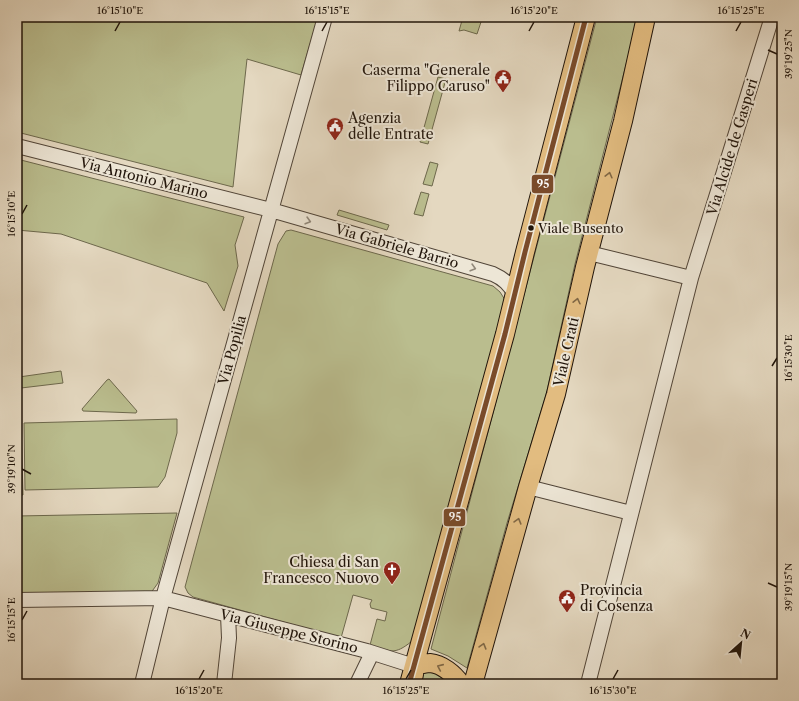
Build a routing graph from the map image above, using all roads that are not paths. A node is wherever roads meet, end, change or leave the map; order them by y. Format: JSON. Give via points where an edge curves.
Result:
{"nodes":[{"id":1,"x":325,"y":17,"type":"edge"},
{"id":2,"x":586,"y":17,"type":"edge"},
{"id":3,"x":646,"y":17,"type":"edge"},
{"id":4,"x":772,"y":17,"type":"edge"},
{"id":5,"x":17,"y":146,"type":"edge"},
{"id":6,"x":271,"y":210,"type":"junction"},
{"id":7,"x":589,"y":253,"type":"junction"},
{"id":8,"x":691,"y":278,"type":"junction"},
{"id":9,"x":515,"y":294,"type":"junction"},
{"id":10,"x":528,"y":487,"type":"junction"},
{"id":11,"x":631,"y":513,"type":"junction"},
{"id":12,"x":163,"y":598,"type":"junction"},
{"id":13,"x":17,"y":600,"type":"edge"},
{"id":14,"x":228,"y":615,"type":"junction"},
{"id":15,"x":372,"y":653,"type":"junction"},
{"id":16,"x":414,"y":666,"type":"junction"},
{"id":17,"x":142,"y":684,"type":"edge"},
{"id":18,"x":224,"y":684,"type":"edge"},
{"id":19,"x":357,"y":684,"type":"edge"},
{"id":20,"x":409,"y":684,"type":"edge"},
{"id":21,"x":414,"y":684,"type":"edge"},
{"id":22,"x":461,"y":684,"type":"edge"},
{"id":23,"x":473,"y":684,"type":"edge"},
{"id":24,"x":588,"y":684,"type":"edge"}],
"edges":[{"from":1,"to":6,"type":"street","name":"Via Popilia"},
{"from":2,"to":9,"type":"main road"},
{"from":7,"to":3,"type":"main road","name":"Viale Crati","one_way":true,"via":[[623,121]]},
{"from":4,"to":8,"type":"street","name":"Via Alcide de Gasperi"},
{"from":5,"to":6,"type":"street","name":"Via Antonio Marino"},
{"from":6,"to":9,"type":"street","name":"Via Gabriele Barrio","one_way":true,"via":[[493,274],[505,279]]},
{"from":6,"to":12,"type":"street","name":"Via Popilia"},
{"from":7,"to":8,"type":"street","via":[[662,266]]},
{"from":10,"to":7,"type":"main road","name":"Viale Crati","one_way":true,"via":[[556,394]]},
{"from":8,"to":11,"type":"street","name":"Via Alcide de Gasperi"},
{"from":9,"to":16,"type":"main road"},
{"from":10,"to":11,"type":"street"},
{"from":23,"to":10,"type":"main road","name":"Viale Crati","one_way":true},
{"from":11,"to":24,"type":"street","name":"Via Alcide de Gasperi"},
{"from":12,"to":13,"type":"street","name":"Via Giuseppe Storino"},
{"from":12,"to":14,"type":"street","name":"Via Giuseppe Storino"},
{"from":12,"to":17,"type":"street","name":"Via Popilia"},
{"from":14,"to":15,"type":"street","name":"Via Giuseppe Storino"},
{"from":14,"to":18,"type":"street","via":[[229,638]]},
{"from":15,"to":16,"type":"street","name":"Via Giuseppe Storino"},
{"from":15,"to":19,"type":"street"},
{"from":16,"to":20,"type":"main road"},
{"from":16,"to":21,"type":"main road"},
{"from":22,"to":16,"type":"main road","one_way":true,"via":[[443,668],[430,663]]}]}
